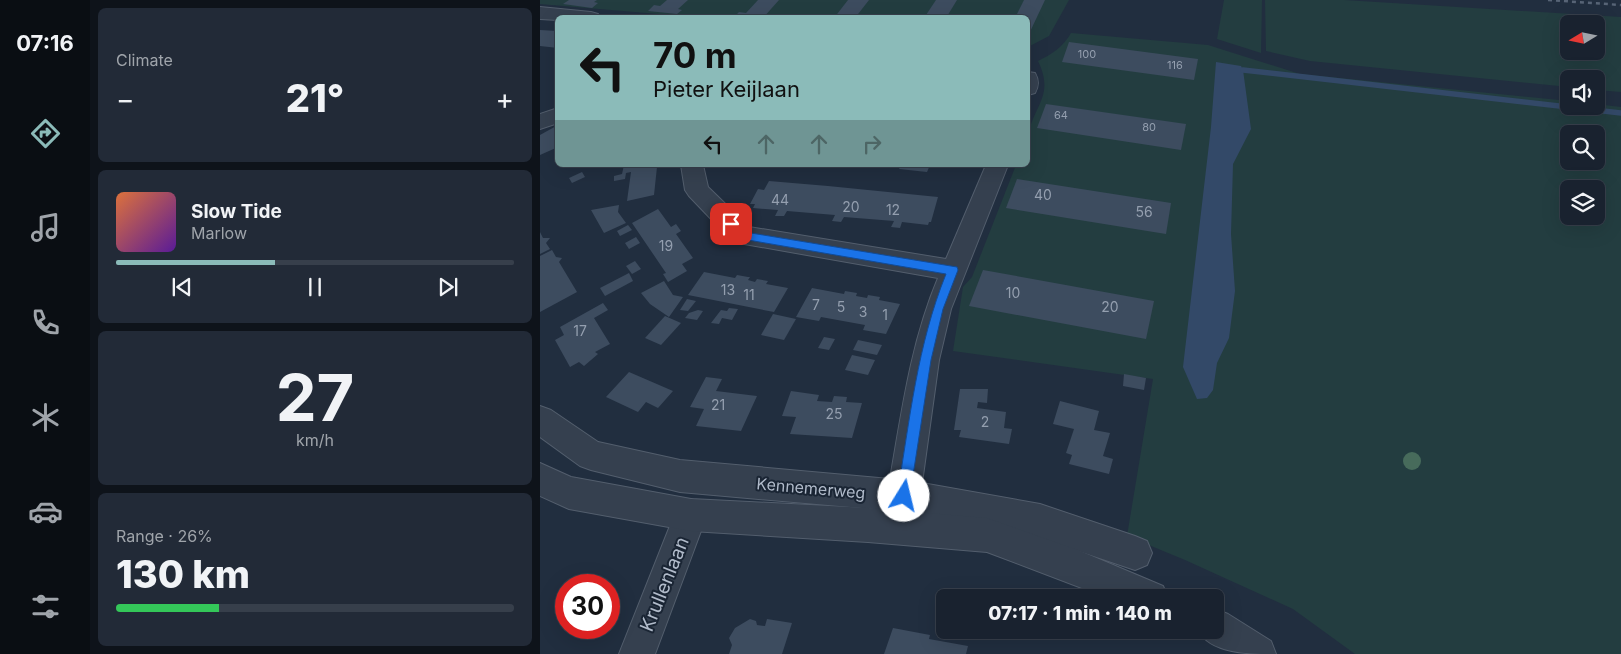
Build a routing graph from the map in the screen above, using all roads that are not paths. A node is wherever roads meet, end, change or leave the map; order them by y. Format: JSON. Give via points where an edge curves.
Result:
{"nodes":[{"id":1,"x":540,"y":13,"type":"edge"},
{"id":2,"x":561,"y":15,"type":"edge"},
{"id":3,"x":555,"y":115,"type":"edge"},
{"id":4,"x":540,"y":122,"type":"edge"},
{"id":5,"x":692,"y":167,"type":"edge"},
{"id":6,"x":996,"y":167,"type":"edge"},
{"id":7,"x":953,"y":270,"type":"junction"},
{"id":8,"x":540,"y":420,"type":"edge"},
{"id":9,"x":540,"y":479,"type":"edge"},
{"id":10,"x":904,"y":496,"type":"junction"},
{"id":11,"x":692,"y":515,"type":"junction"},
{"id":12,"x":898,"y":527,"type":"junction"},
{"id":13,"x":1091,"y":537,"type":"junction"},
{"id":14,"x":1135,"y":553,"type":"dead end"},
{"id":15,"x":1080,"y":568,"type":"junction"},
{"id":16,"x":1130,"y":589,"type":"edge"},
{"id":17,"x":1224,"y":633,"type":"edge"},
{"id":18,"x":637,"y":654,"type":"edge"},
{"id":19,"x":1258,"y":654,"type":"edge"}],
"edges":[{"from":1,"to":2,"type":"street"},
{"from":3,"to":4,"type":"street"},
{"from":5,"to":7,"type":"street","via":[[697,190],[742,235]]},
{"from":6,"to":7,"type":"street"},
{"from":7,"to":10,"type":"street","via":[[938,309],[925,360]]},
{"from":8,"to":10,"type":"street","name":"Kennemerweg","via":[[591,455],[680,476]]},
{"from":9,"to":11,"type":"street","name":"Kennemerweg","via":[[569,494]]},
{"from":10,"to":12,"type":"street"},
{"from":10,"to":13,"type":"street","name":"Kennemerweg","via":[[1040,521]]},
{"from":11,"to":12,"type":"street","name":"Kennemerweg"},
{"from":11,"to":18,"type":"street","name":"Krullenlaan"},
{"from":12,"to":15,"type":"street","name":"Kennemerweg","via":[[987,535]]},
{"from":13,"to":14,"type":"street","name":"Kennemerweg"},
{"from":13,"to":15,"type":"street"},
{"from":15,"to":16,"type":"street","name":"Kennemerweg"},
{"from":17,"to":19,"type":"street"}]}
